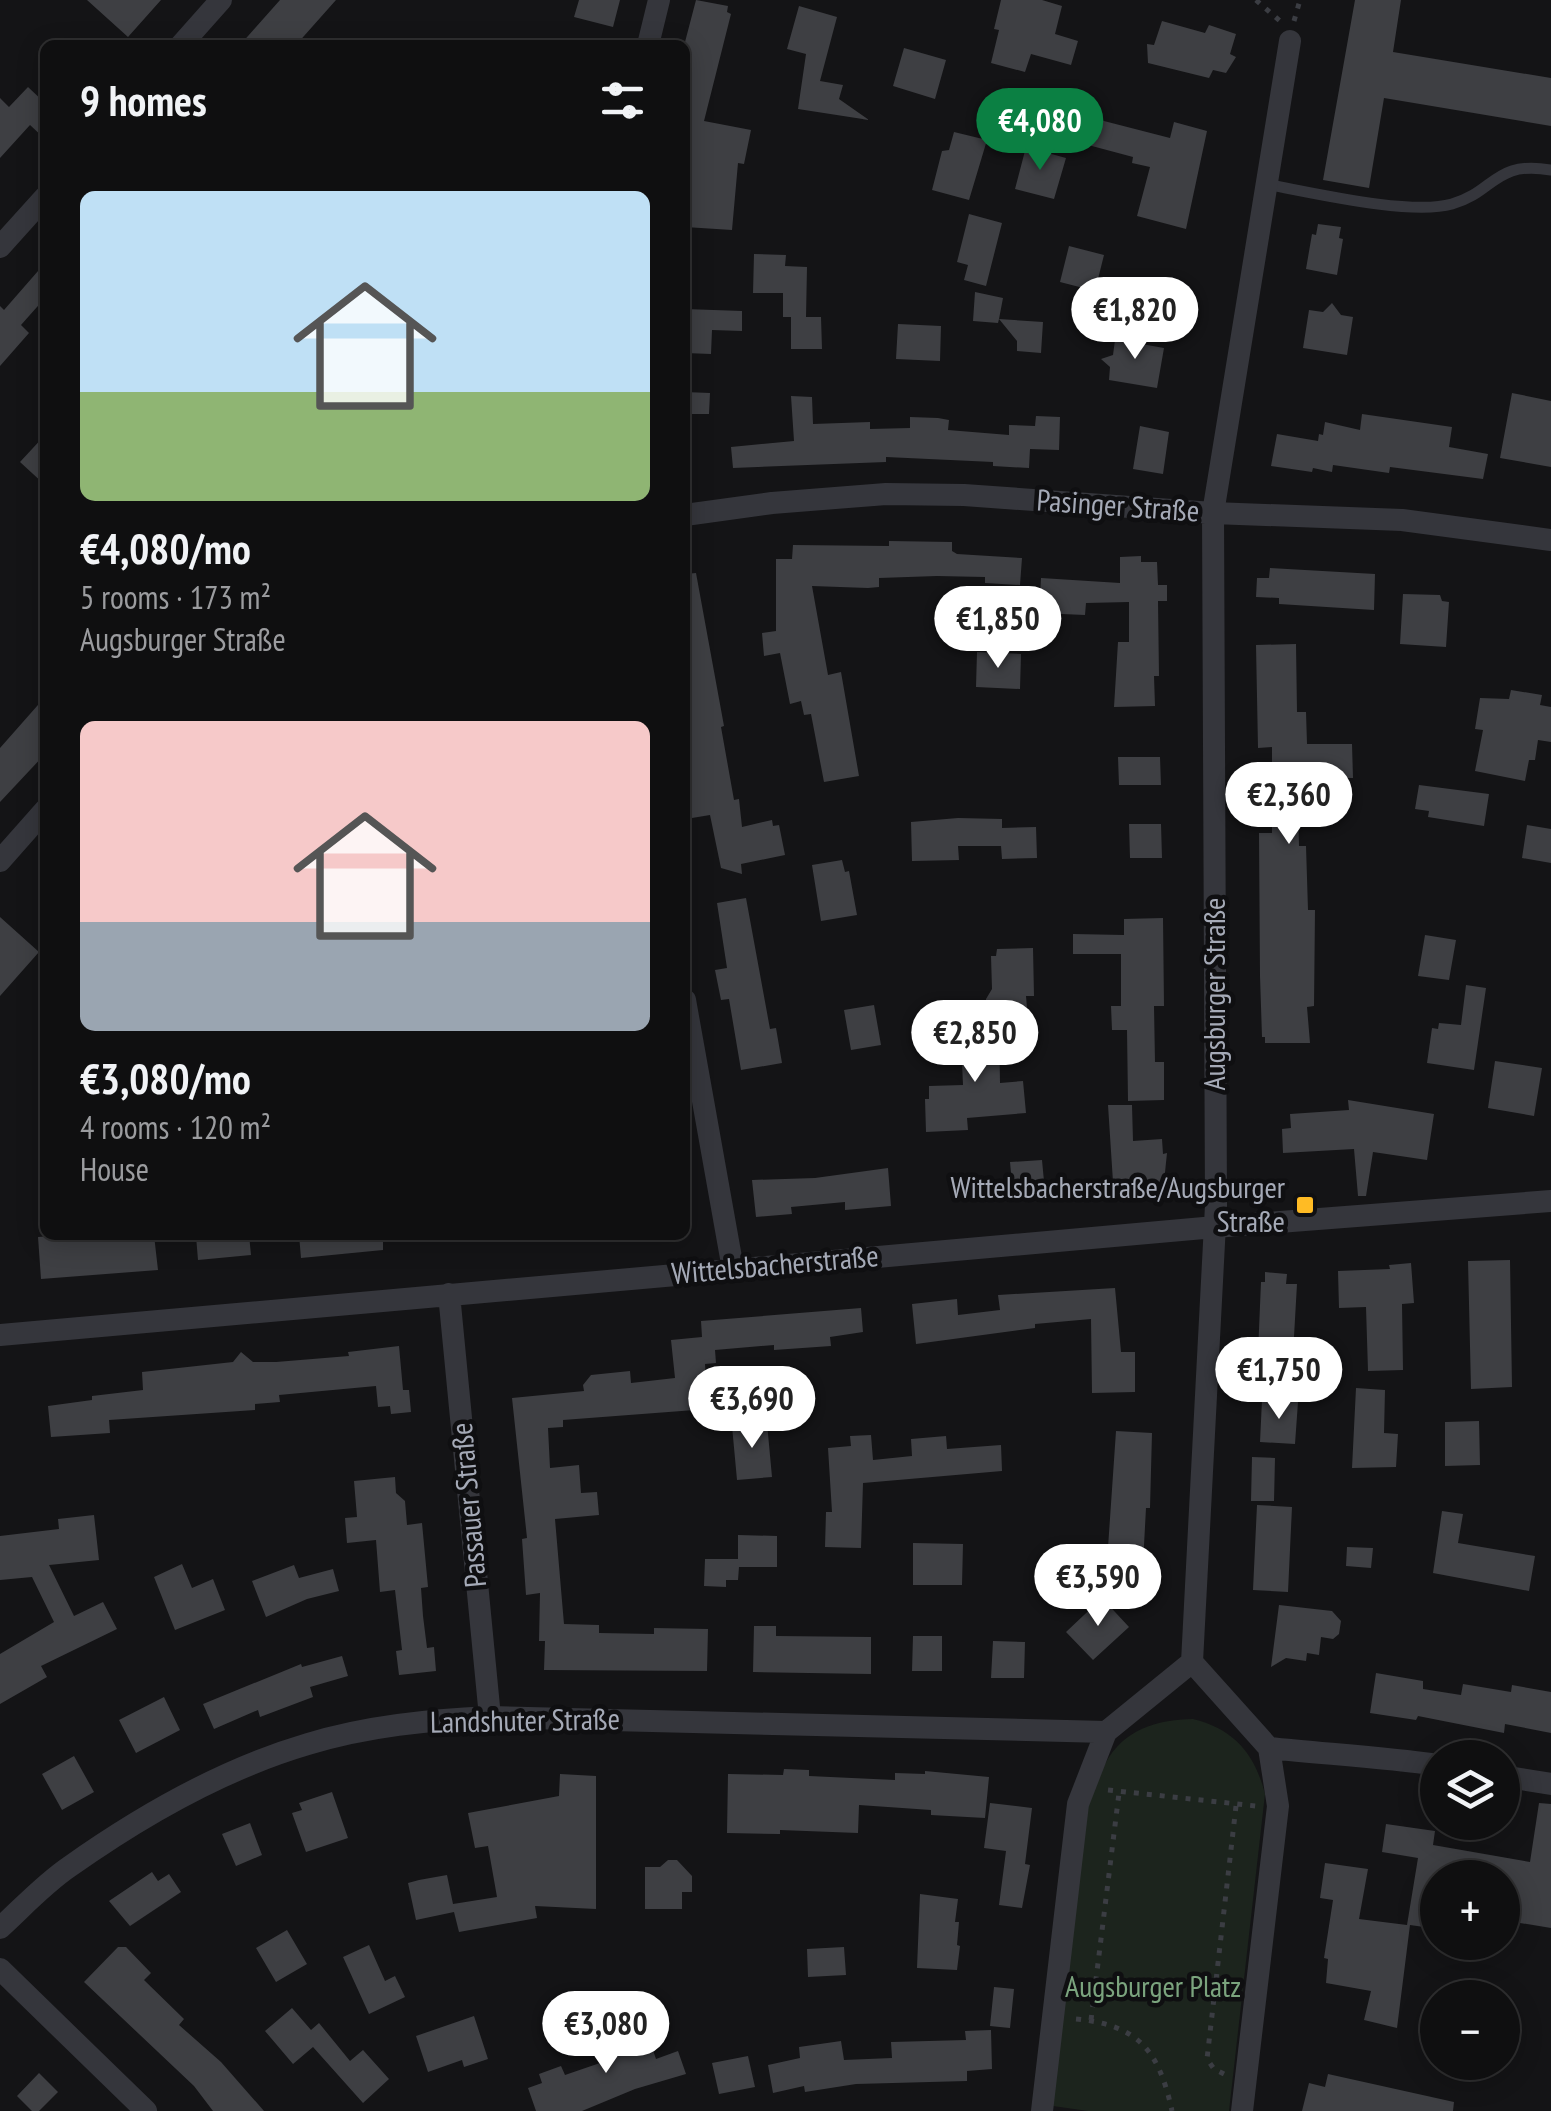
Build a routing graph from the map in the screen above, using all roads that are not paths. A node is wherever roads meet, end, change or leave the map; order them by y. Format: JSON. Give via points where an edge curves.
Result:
{"nodes":[{"id":1,"x":221,"y":0,"type":"edge"},
{"id":2,"x":659,"y":0,"type":"edge"},
{"id":3,"x":1291,"y":36,"type":"road end"},
{"id":4,"x":185,"y":40,"type":"edge"},
{"id":5,"x":649,"y":40,"type":"edge"},
{"id":6,"x":1551,"y":170,"type":"edge"},
{"id":7,"x":1265,"y":184,"type":"junction"},
{"id":8,"x":40,"y":202,"type":"edge"},
{"id":9,"x":0,"y":247,"type":"edge"},
{"id":10,"x":1213,"y":513,"type":"junction"},
{"id":11,"x":690,"y":514,"type":"edge"},
{"id":12,"x":1551,"y":540,"type":"edge"},
{"id":13,"x":40,"y":816,"type":"edge"},
{"id":14,"x":0,"y":861,"type":"edge"},
{"id":15,"x":690,"y":1028,"type":"edge"},
{"id":16,"x":1551,"y":1201,"type":"edge"},
{"id":17,"x":1214,"y":1227,"type":"junction"},
{"id":18,"x":733,"y":1269,"type":"junction"},
{"id":19,"x":450,"y":1294,"type":"junction"},
{"id":20,"x":0,"y":1335,"type":"edge"},
{"id":21,"x":1192,"y":1662,"type":"junction"},
{"id":22,"x":490,"y":1716,"type":"junction"},
{"id":23,"x":1106,"y":1732,"type":"junction"},
{"id":24,"x":1270,"y":1748,"type":"junction"},
{"id":25,"x":1420,"y":1762,"type":"edge"},
{"id":26,"x":1520,"y":1779,"type":"edge"},
{"id":27,"x":1551,"y":1784,"type":"edge"},
{"id":28,"x":0,"y":1928,"type":"edge"},
{"id":29,"x":0,"y":1969,"type":"edge"},
{"id":30,"x":146,"y":2111,"type":"edge"},
{"id":31,"x":1042,"y":2111,"type":"edge"},
{"id":32,"x":1242,"y":2111,"type":"edge"}],
"edges":[{"from":1,"to":4,"type":"street"},
{"from":2,"to":5,"type":"street"},
{"from":3,"to":7,"type":"street","name":"Augsburger Straße"},
{"from":6,"to":7,"type":"lane","via":[[1527,166],[1454,204],[1429,208]]},
{"from":7,"to":10,"type":"street","name":"Augsburger Straße"},
{"from":8,"to":9,"type":"street"},
{"from":10,"to":11,"type":"street","name":"Pasinger Straße","via":[[886,494]]},
{"from":10,"to":12,"type":"street","name":"Pasinger Straße","via":[[1402,520]]},
{"from":10,"to":17,"type":"street","name":"Augsburger Straße"},
{"from":13,"to":14,"type":"street"},
{"from":15,"to":18,"type":"street"},
{"from":16,"to":17,"type":"street","name":"Wittelsbacherstraße"},
{"from":17,"to":18,"type":"street","name":"Wittelsbacherstraße"},
{"from":17,"to":21,"type":"street","name":"Augsburger Straße"},
{"from":18,"to":19,"type":"street","name":"Wittelsbacherstraße"},
{"from":19,"to":20,"type":"street","name":"Wittelsbacherstraße"},
{"from":19,"to":22,"type":"street","name":"Passauer Straße"},
{"from":21,"to":23,"type":"street"},
{"from":21,"to":24,"type":"street"},
{"from":22,"to":23,"type":"street","name":"Landshuter Straße"},
{"from":22,"to":28,"type":"street","name":"Landshuter Straße","via":[[400,1724],[307,1744],[223,1777],[158,1809],[66,1869]]},
{"from":23,"to":31,"type":"street","via":[[1078,1804]]},
{"from":24,"to":25,"type":"street"},
{"from":24,"to":32,"type":"street","via":[[1278,1806]]},
{"from":26,"to":27,"type":"street"},
{"from":29,"to":30,"type":"street"}]}
